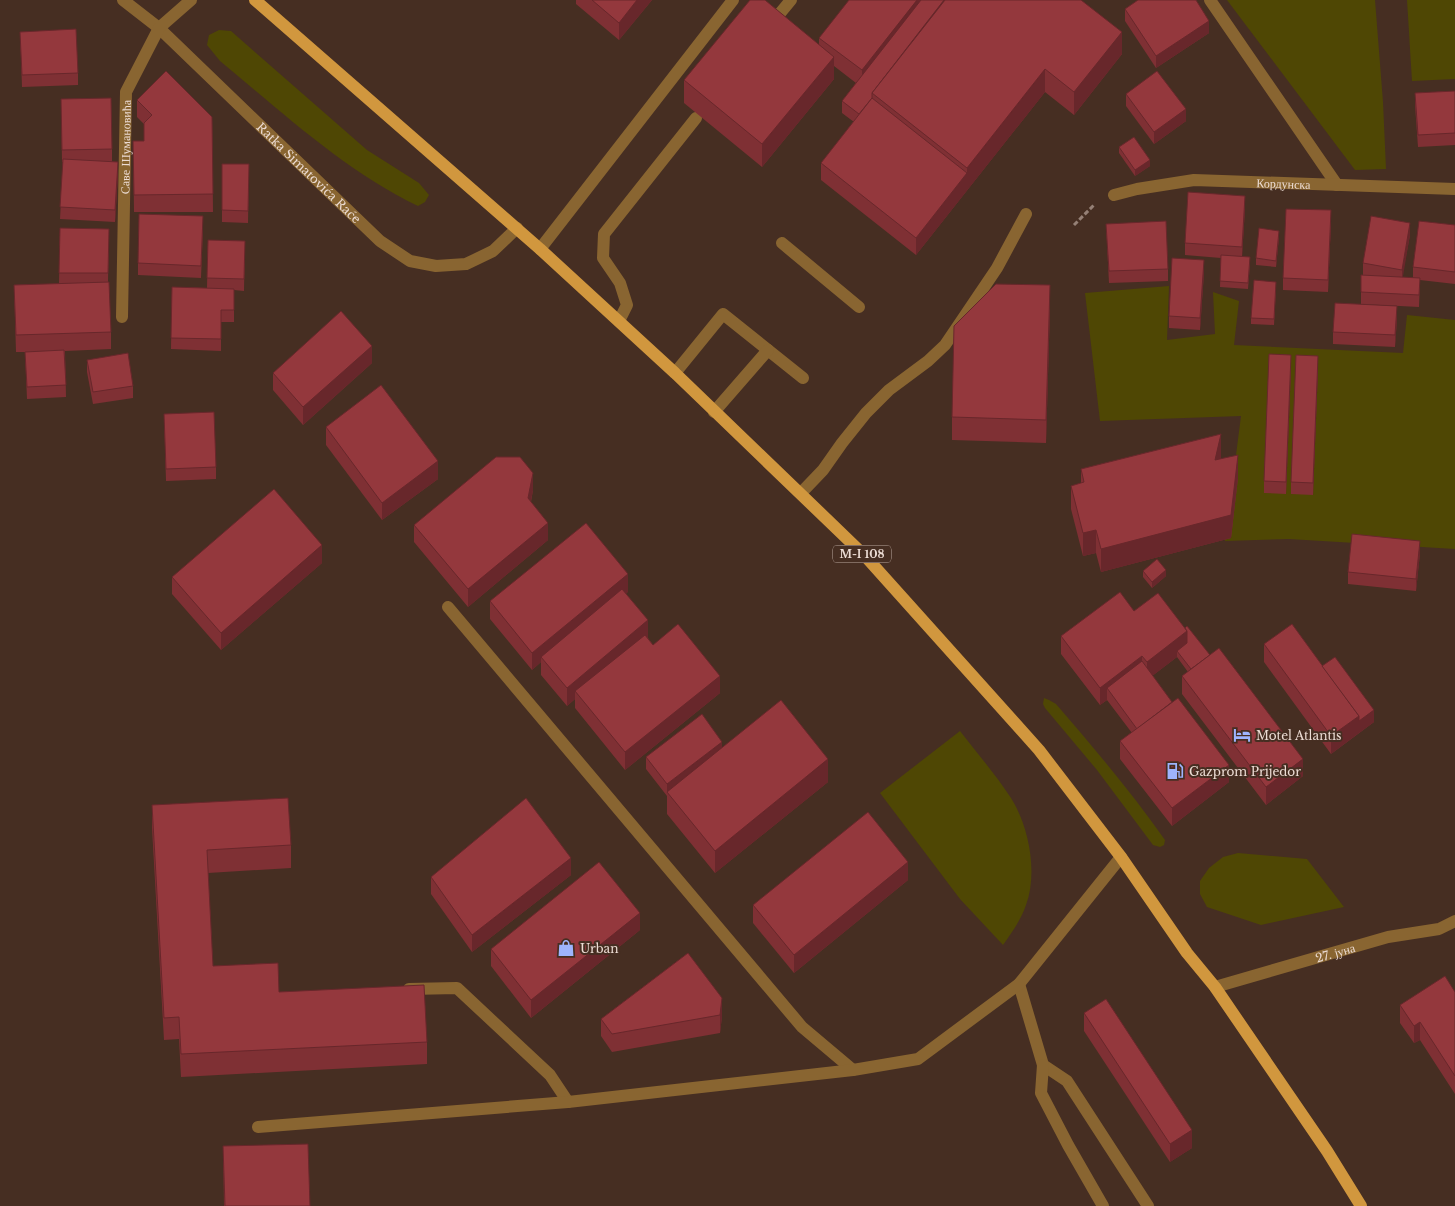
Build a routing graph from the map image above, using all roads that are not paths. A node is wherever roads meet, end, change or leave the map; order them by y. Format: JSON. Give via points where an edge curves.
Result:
{"nodes":[{"id":1,"x":123,"y":0,"type":"edge"},
{"id":2,"x":191,"y":0,"type":"edge"},
{"id":3,"x":254,"y":0,"type":"edge"},
{"id":4,"x":733,"y":0,"type":"edge"},
{"id":5,"x":791,"y":0,"type":"edge"},
{"id":6,"x":1210,"y":0,"type":"edge"},
{"id":7,"x":772,"y":23,"type":"edge"},
{"id":8,"x":159,"y":28,"type":"junction"},
{"id":9,"x":696,"y":118,"type":"edge"},
{"id":10,"x":1337,"y":185,"type":"junction"},
{"id":11,"x":1455,"y":189,"type":"edge"},
{"id":12,"x":1114,"y":195,"type":"road end"},
{"id":13,"x":1026,"y":214,"type":"dead end"},
{"id":14,"x":517,"y":228,"type":"junction"},
{"id":15,"x":782,"y":243,"type":"dead end"},
{"id":16,"x":540,"y":249,"type":"junction"},
{"id":17,"x":859,"y":307,"type":"dead end"},
{"id":18,"x":122,"y":317,"type":"dead end"},
{"id":19,"x":619,"y":321,"type":"junction"},
{"id":20,"x":768,"y":350,"type":"junction"},
{"id":21,"x":675,"y":373,"type":"junction"},
{"id":22,"x":803,"y":378,"type":"dead end"},
{"id":23,"x":714,"y":412,"type":"junction"},
{"id":24,"x":801,"y":493,"type":"junction"},
{"id":25,"x":448,"y":607,"type":"dead end"},
{"id":26,"x":1121,"y":857,"type":"junction"},
{"id":27,"x":1455,"y":921,"type":"edge"},
{"id":28,"x":1019,"y":984,"type":"junction"},
{"id":29,"x":1215,"y":988,"type":"junction"},
{"id":30,"x":399,"y":989,"type":"edge"},
{"id":31,"x":1043,"y":1065,"type":"junction"},
{"id":32,"x":853,"y":1070,"type":"junction"},
{"id":33,"x":568,"y":1102,"type":"junction"},
{"id":34,"x":258,"y":1127,"type":"dead end"},
{"id":35,"x":1103,"y":1206,"type":"edge"},
{"id":36,"x":1148,"y":1206,"type":"edge"},
{"id":37,"x":1361,"y":1206,"type":"edge"}],
"edges":[{"from":1,"to":8,"type":"street","name":"Ratka Simatovića Raće"},
{"from":2,"to":8,"type":"street","name":"Саве Шумановића"},
{"from":3,"to":14,"type":"main road","number":"M-I 108"},
{"from":4,"to":16,"type":"street"},
{"from":5,"to":7,"type":"street"},
{"from":6,"to":10,"type":"street"},
{"from":8,"to":14,"type":"street","name":"Ratka Simatovića Raće","via":[[380,241],[410,260],[436,266],[466,264],[493,250]]},
{"from":8,"to":18,"type":"street","name":"Саве Шумановића","via":[[126,92]]},
{"from":9,"to":19,"type":"street","via":[[604,234],[603,258],[620,283],[627,305]]},
{"from":10,"to":11,"type":"street","name":"Кордунска"},
{"from":10,"to":12,"type":"street","name":"Кордунска","via":[[1194,180]]},
{"from":13,"to":24,"type":"street","via":[[997,268],[945,345],[866,413],[823,470]]},
{"from":14,"to":16,"type":"main road","number":"M-I 108"},
{"from":15,"to":17,"type":"street"},
{"from":16,"to":19,"type":"main road","number":"M-I 108"},
{"from":19,"to":21,"type":"main road","number":"M-I 108"},
{"from":20,"to":21,"type":"street","via":[[723,314]]},
{"from":20,"to":22,"type":"street"},
{"from":20,"to":23,"type":"street"},
{"from":21,"to":23,"type":"main road","number":"M-I 108"},
{"from":23,"to":24,"type":"main road","number":"M-I 108"},
{"from":24,"to":26,"type":"main road","number":"M-I 108","via":[[866,557],[1039,750]]},
{"from":25,"to":32,"type":"street","via":[[802,1028]]},
{"from":26,"to":28,"type":"street"},
{"from":26,"to":29,"type":"main road","number":"M-I 108"},
{"from":27,"to":29,"type":"street","name":"27. јуна","via":[[1438,929],[1388,937]]},
{"from":28,"to":31,"type":"street"},
{"from":28,"to":32,"type":"street","via":[[918,1060]]},
{"from":29,"to":37,"type":"main road","number":"M-I 108"},
{"from":30,"to":33,"type":"street","via":[[456,988],[550,1076]]},
{"from":31,"to":35,"type":"street","via":[[1041,1093]]},
{"from":31,"to":36,"type":"street","via":[[1067,1081]]},
{"from":32,"to":33,"type":"street"},
{"from":33,"to":34,"type":"street"}]}
